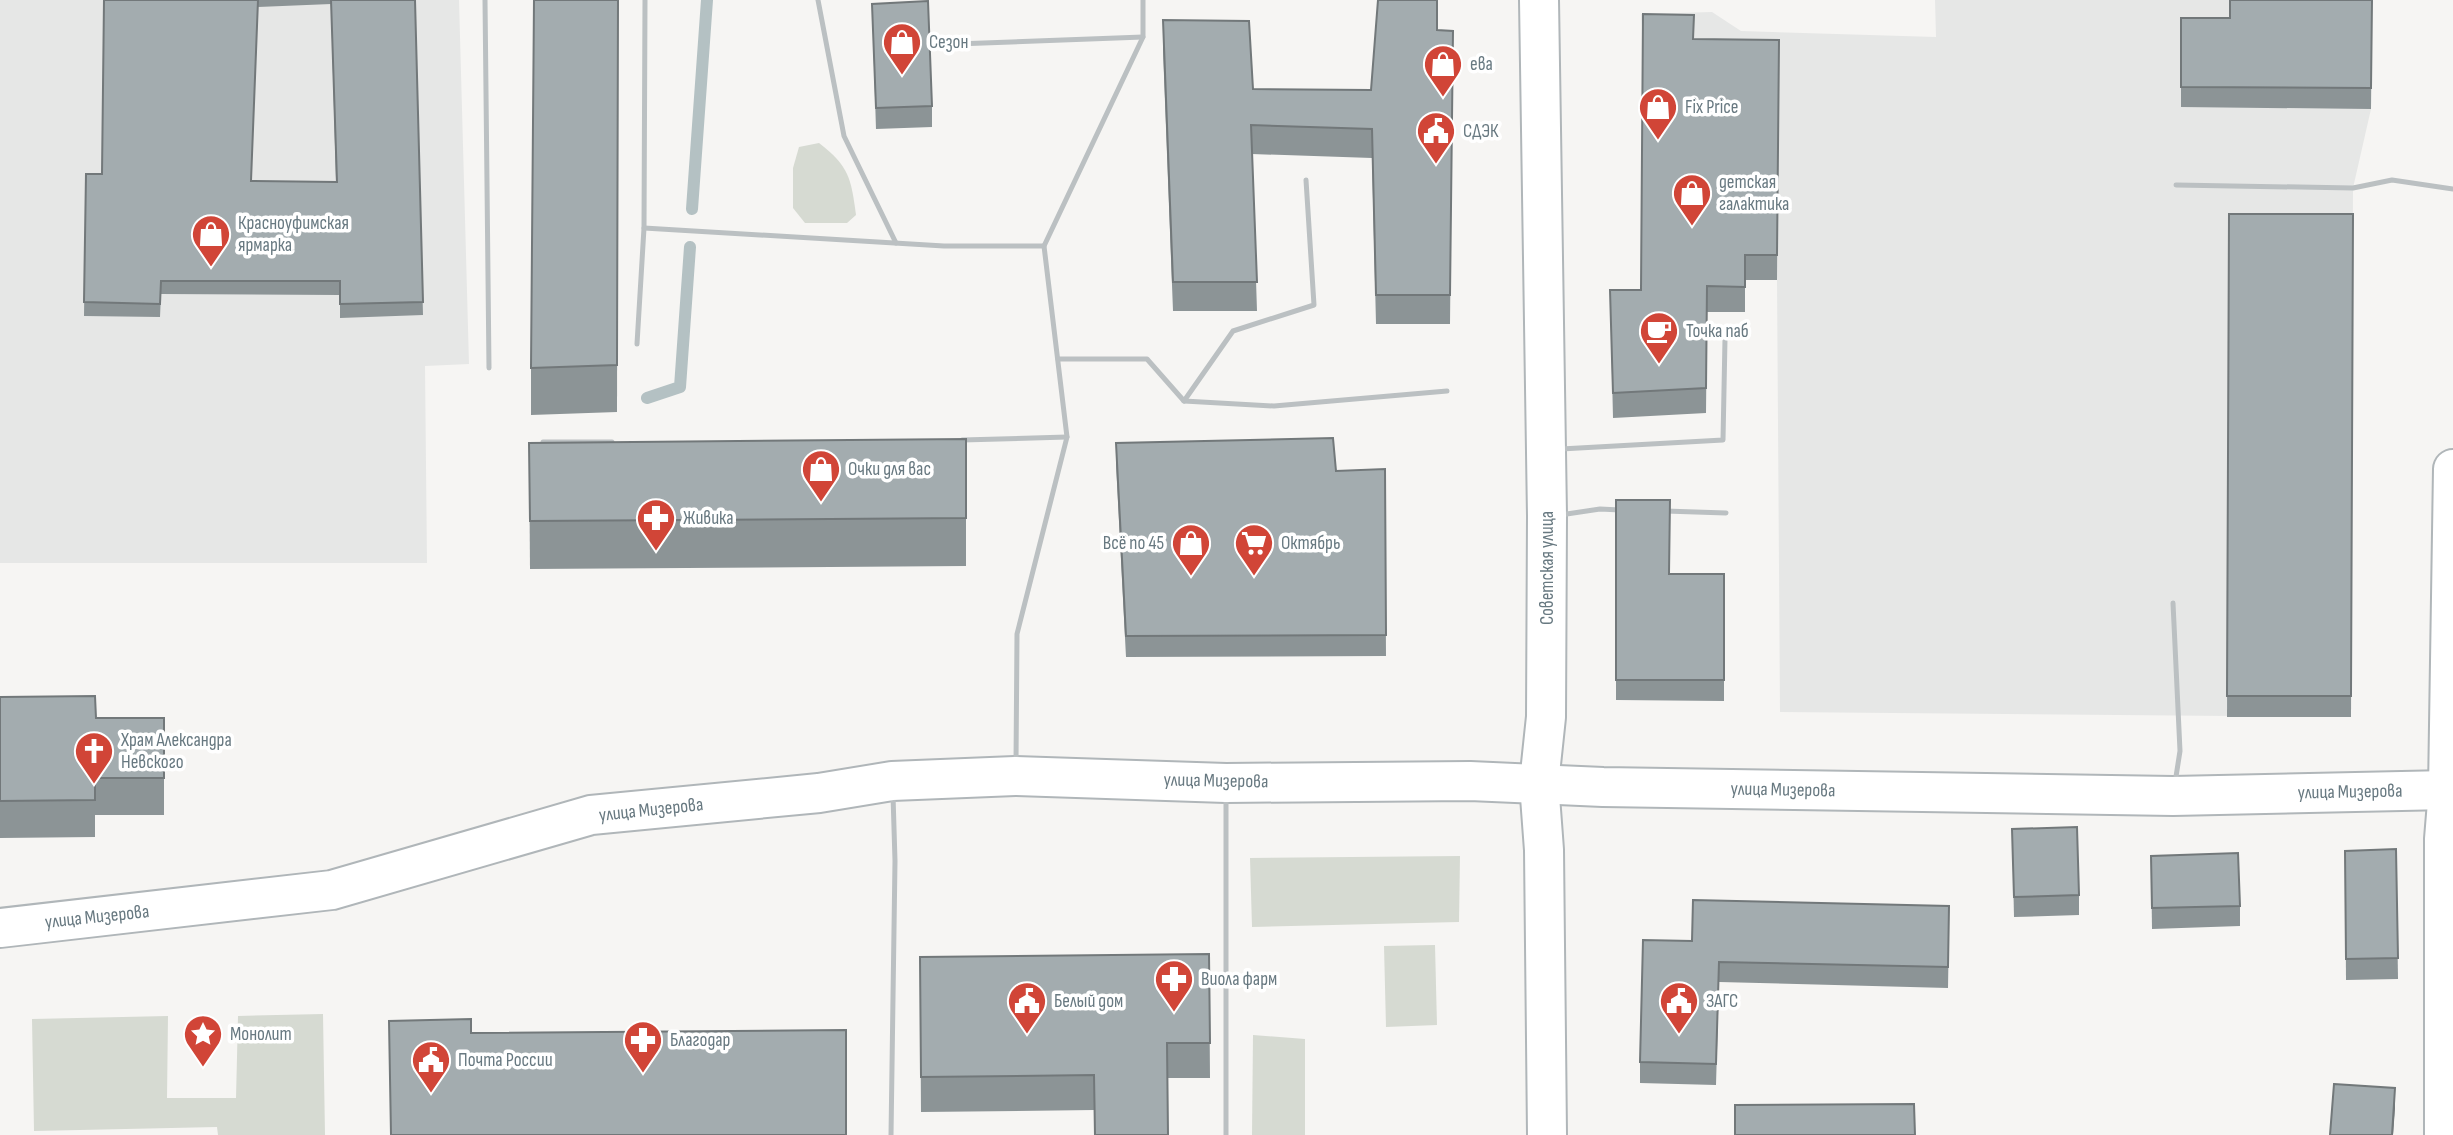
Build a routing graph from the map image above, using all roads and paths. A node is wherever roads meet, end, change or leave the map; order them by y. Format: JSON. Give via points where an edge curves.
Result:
{"nodes":[{"id":1,"x":485,"y":0,"type":"edge"},
{"id":2,"x":645,"y":0,"type":"edge"},
{"id":3,"x":818,"y":0,"type":"edge"},
{"id":4,"x":1143,"y":0,"type":"edge"},
{"id":5,"x":1539,"y":0,"type":"edge"},
{"id":6,"x":1143,"y":37,"type":"junction"},
{"id":7,"x":956,"y":44,"type":"dead end"},
{"id":8,"x":1306,"y":180,"type":"dead end"},
{"id":9,"x":2176,"y":185,"type":"dead end"},
{"id":10,"x":2453,"y":189,"type":"edge"},
{"id":11,"x":644,"y":228,"type":"junction"},
{"id":12,"x":896,"y":243,"type":"junction"},
{"id":13,"x":1044,"y":246,"type":"junction"},
{"id":14,"x":1725,"y":339,"type":"dead end"},
{"id":15,"x":637,"y":344,"type":"dead end"},
{"id":16,"x":1058,"y":359,"type":"junction"},
{"id":17,"x":489,"y":368,"type":"dead end"},
{"id":18,"x":1447,"y":391,"type":"dead end"},
{"id":19,"x":1184,"y":401,"type":"junction"},
{"id":20,"x":1067,"y":437,"type":"junction"},
{"id":21,"x":957,"y":440,"type":"edge"},
{"id":22,"x":543,"y":442,"type":"edge"},
{"id":23,"x":626,"y":442,"type":"edge"},
{"id":24,"x":1546,"y":450,"type":"junction"},
{"id":25,"x":2453,"y":469,"type":"edge"},
{"id":26,"x":1625,"y":510,"type":"edge"},
{"id":27,"x":1663,"y":511,"type":"edge"},
{"id":28,"x":1726,"y":513,"type":"dead end"},
{"id":29,"x":1547,"y":516,"type":"junction"},
{"id":30,"x":2173,"y":603,"type":"dead end"},
{"id":31,"x":1016,"y":776,"type":"junction"},
{"id":32,"x":892,"y":781,"type":"junction"},
{"id":33,"x":1226,"y":783,"type":"junction"},
{"id":34,"x":1539,"y":783,"type":"junction"},
{"id":35,"x":2448,"y":790,"type":"junction"},
{"id":36,"x":2172,"y":796,"type":"junction"},
{"id":37,"x":0,"y":928,"type":"edge"},
{"id":38,"x":891,"y":1135,"type":"edge"},
{"id":39,"x":1226,"y":1135,"type":"edge"},
{"id":40,"x":1547,"y":1135,"type":"edge"},
{"id":41,"x":2444,"y":1135,"type":"edge"}],
"edges":[{"from":1,"to":17,"type":"lane"},
{"from":2,"to":11,"type":"lane"},
{"from":3,"to":12,"type":"lane","via":[[844,136]]},
{"from":4,"to":6,"type":"lane"},
{"from":5,"to":24,"type":"main road","name":"Советская улица"},
{"from":6,"to":7,"type":"lane"},
{"from":6,"to":13,"type":"lane"},
{"from":8,"to":19,"type":"lane","via":[[1314,305],[1233,331]]},
{"from":9,"to":10,"type":"lane","via":[[2353,188],[2392,180]]},
{"from":11,"to":12,"type":"lane"},
{"from":11,"to":15,"type":"lane"},
{"from":12,"to":13,"type":"lane"},
{"from":13,"to":16,"type":"lane"},
{"from":14,"to":24,"type":"lane","via":[[1723,440]]},
{"from":16,"to":19,"type":"lane","via":[[1147,359]]},
{"from":16,"to":20,"type":"lane"},
{"from":18,"to":19,"type":"lane","via":[[1274,406]]},
{"from":20,"to":21,"type":"lane"},
{"from":20,"to":31,"type":"lane","via":[[1017,634]]},
{"from":22,"to":23,"type":"lane"},
{"from":24,"to":29,"type":"main road","name":"Советская улица"},
{"from":25,"to":35,"type":"main road"},
{"from":26,"to":29,"type":"lane"},
{"from":27,"to":28,"type":"lane"},
{"from":29,"to":34,"type":"main road","name":"Советская улица","via":[[1546,717]]},
{"from":30,"to":36,"type":"lane","via":[[2180,751]]},
{"from":31,"to":32,"type":"main road","name":"улица Мизерова"},
{"from":31,"to":33,"type":"main road","name":"улица Мизерова"},
{"from":32,"to":37,"type":"main road","name":"улица Мизерова","via":[[591,816],[332,890]]},
{"from":32,"to":38,"type":"lane"},
{"from":33,"to":34,"type":"main road","name":"улица Мизерова"},
{"from":33,"to":39,"type":"lane"},
{"from":34,"to":36,"type":"main road","name":"улица Мизерова"},
{"from":34,"to":40,"type":"main road","name":"Советская улица"},
{"from":35,"to":36,"type":"main road","name":"улица Мизерова"},
{"from":35,"to":41,"type":"main road"}]}
